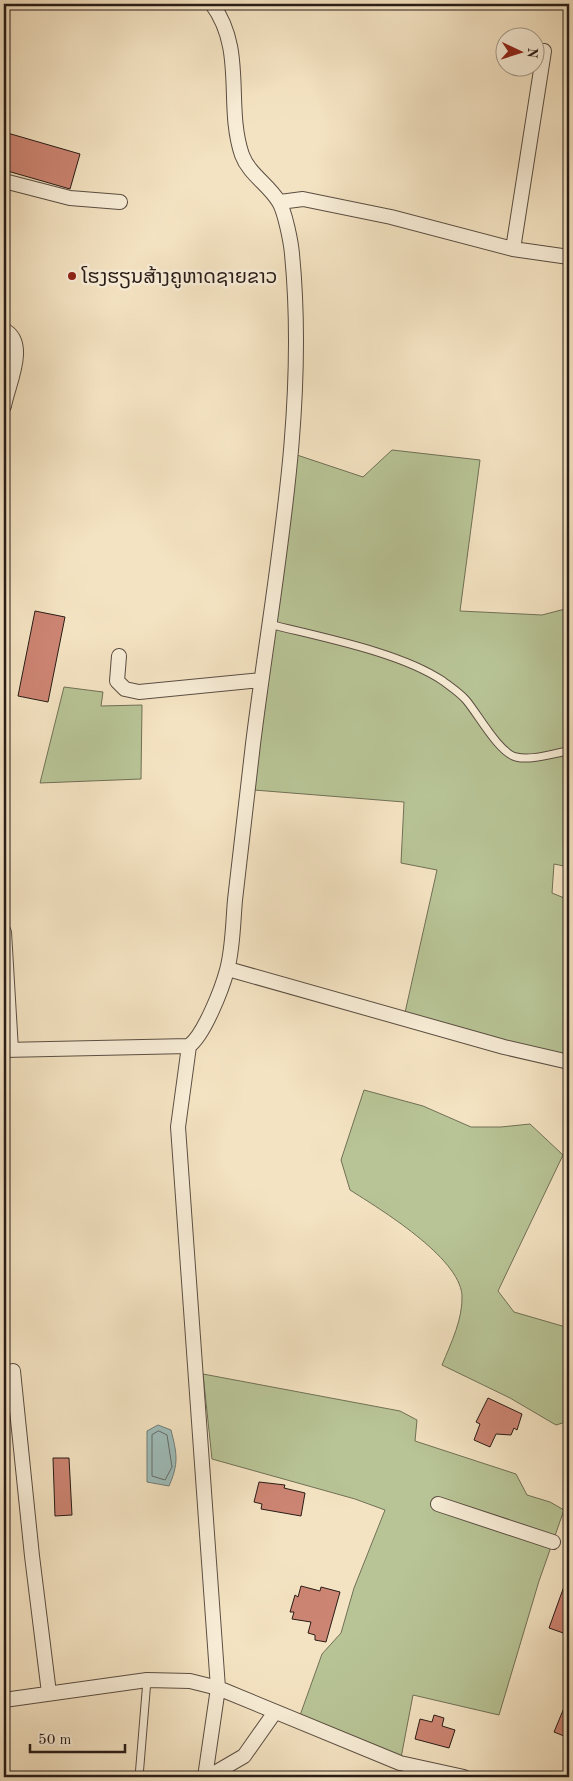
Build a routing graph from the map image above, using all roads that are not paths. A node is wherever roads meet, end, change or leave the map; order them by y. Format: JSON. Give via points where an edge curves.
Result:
{"nodes":[{"id":1,"x":212,"y":4,"type":"edge"},
{"id":2,"x":540,"y":78,"type":"edge"},
{"id":3,"x":4,"y":181,"type":"edge"},
{"id":4,"x":120,"y":202,"type":"dead end"},
{"id":5,"x":280,"y":202,"type":"junction"},
{"id":6,"x":513,"y":249,"type":"junction"},
{"id":7,"x":569,"y":256,"type":"edge"},
{"id":8,"x":4,"y":330,"type":"edge"},
{"id":9,"x":4,"y":406,"type":"edge"},
{"id":10,"x":269,"y":624,"type":"junction"},
{"id":11,"x":119,"y":656,"type":"dead end"},
{"id":12,"x":261,"y":680,"type":"junction"},
{"id":13,"x":569,"y":751,"type":"edge"},
{"id":14,"x":4,"y":932,"type":"edge"},
{"id":15,"x":228,"y":970,"type":"junction"},
{"id":16,"x":189,"y":1046,"type":"junction"},
{"id":17,"x":7,"y":1050,"type":"edge"},
{"id":18,"x":569,"y":1062,"type":"edge"},
{"id":19,"x":13,"y":1371,"type":"dead end"},
{"id":20,"x":438,"y":1504,"type":"dead end"},
{"id":21,"x":553,"y":1542,"type":"dead end"},
{"id":22,"x":147,"y":1680,"type":"junction"},
{"id":23,"x":218,"y":1688,"type":"junction"},
{"id":24,"x":49,"y":1693,"type":"junction"},
{"id":25,"x":4,"y":1700,"type":"edge"},
{"id":26,"x":275,"y":1712,"type":"junction"},
{"id":27,"x":413,"y":1772,"type":"edge"},
{"id":28,"x":139,"y":1777,"type":"edge"},
{"id":29,"x":207,"y":1777,"type":"edge"},
{"id":30,"x":464,"y":1777,"type":"edge"}],
"edges":[{"from":1,"to":5,"type":"street","via":[[228,32],[242,156]]},
{"from":2,"to":6,"type":"street"},
{"from":3,"to":4,"type":"street","via":[[70,198]]},
{"from":5,"to":6,"type":"street","via":[[303,200],[391,217]]},
{"from":5,"to":10,"type":"street","via":[[292,252],[296,359],[291,452]]},
{"from":6,"to":7,"type":"street"},
{"from":8,"to":9,"type":"street","via":[[14,339],[16,354]]},
{"from":10,"to":12,"type":"street"},
{"from":10,"to":13,"type":"lane","via":[[358,646],[441,680],[465,698],[505,751],[515,757]]},
{"from":11,"to":12,"type":"street","via":[[117,681],[125,688],[139,692]]},
{"from":12,"to":15,"type":"street"},
{"from":14,"to":17,"type":"street"},
{"from":15,"to":16,"type":"street","via":[[204,1026]]},
{"from":15,"to":18,"type":"street"},
{"from":16,"to":17,"type":"street"},
{"from":16,"to":23,"type":"street","via":[[178,1127]]},
{"from":19,"to":24,"type":"street"},
{"from":20,"to":21,"type":"street"},
{"from":22,"to":23,"type":"street","via":[[190,1681]]},
{"from":22,"to":24,"type":"street"},
{"from":22,"to":28,"type":"lane"},
{"from":23,"to":26,"type":"street"},
{"from":23,"to":29,"type":"street"},
{"from":24,"to":25,"type":"street"},
{"from":26,"to":27,"type":"street"},
{"from":26,"to":29,"type":"street","via":[[244,1756]]},
{"from":27,"to":30,"type":"street"}]}
